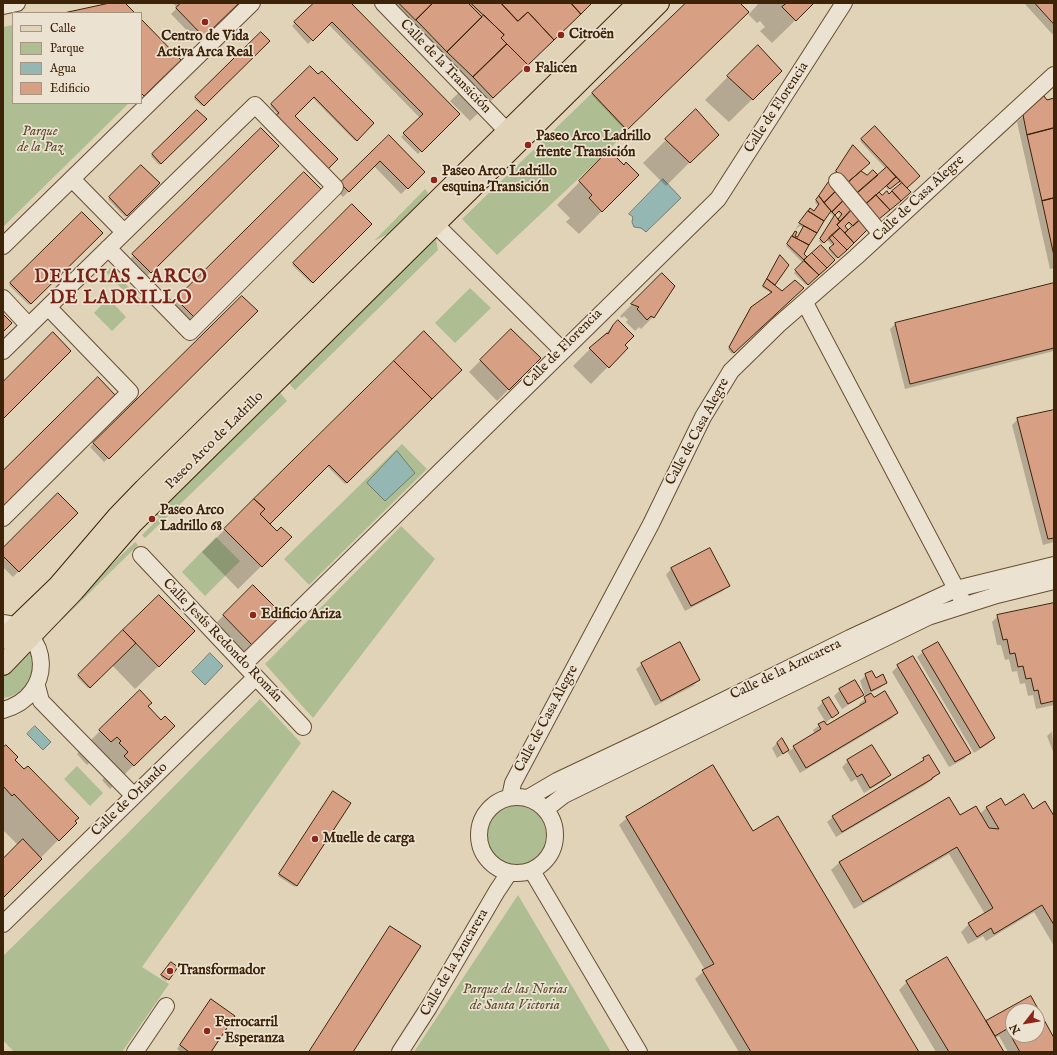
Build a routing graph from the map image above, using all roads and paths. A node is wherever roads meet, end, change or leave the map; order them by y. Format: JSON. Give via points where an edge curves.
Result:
{"nodes":[{"id":1,"x":17,"y":3,"type":"edge"},
{"id":2,"x":252,"y":3,"type":"edge"},
{"id":3,"x":383,"y":3,"type":"edge"},
{"id":4,"x":638,"y":3,"type":"edge"},
{"id":5,"x":659,"y":3,"type":"edge"},
{"id":6,"x":844,"y":3,"type":"edge"},
{"id":7,"x":3,"y":6,"type":"edge"},
{"id":8,"x":1054,"y":75,"type":"edge"},
{"id":9,"x":534,"y":126,"type":"junction"},
{"id":10,"x":507,"y":131,"type":"junction"},
{"id":11,"x":72,"y":178,"type":"junction"},
{"id":12,"x":837,"y":181,"type":"dead end"},
{"id":13,"x":413,"y":224,"type":"junction"},
{"id":14,"x":435,"y":224,"type":"junction"},
{"id":15,"x":124,"y":232,"type":"junction"},
{"id":16,"x":881,"y":234,"type":"junction"},
{"id":17,"x":3,"y":246,"type":"edge"},
{"id":18,"x":108,"y":248,"type":"junction"},
{"id":19,"x":3,"y":298,"type":"edge"},
{"id":20,"x":805,"y":303,"type":"junction"},
{"id":21,"x":48,"y":307,"type":"junction"},
{"id":22,"x":29,"y":326,"type":"junction"},
{"id":23,"x":562,"y":350,"type":"junction"},
{"id":24,"x":3,"y":351,"type":"edge"},
{"id":25,"x":3,"y":518,"type":"edge"},
{"id":26,"x":141,"y":555,"type":"dead end"},
{"id":27,"x":1054,"y":565,"type":"edge"},
{"id":28,"x":1054,"y":581,"type":"edge"},
{"id":29,"x":956,"y":589,"type":"junction"},
{"id":30,"x":964,"y":604,"type":"junction"},
{"id":31,"x":13,"y":632,"type":"edge"},
{"id":32,"x":244,"y":664,"type":"junction"},
{"id":33,"x":3,"y":665,"type":"edge"},
{"id":34,"x":256,"y":677,"type":"junction"},
{"id":35,"x":35,"y":694,"type":"junction"},
{"id":36,"x":3,"y":710,"type":"edge"},
{"id":37,"x":303,"y":727,"type":"dead end"},
{"id":38,"x":134,"y":796,"type":"junction"},
{"id":39,"x":510,"y":797,"type":"junction"},
{"id":40,"x":528,"y":798,"type":"junction"},
{"id":41,"x":546,"y":809,"type":"junction"},
{"id":42,"x":532,"y":870,"type":"junction"},
{"id":43,"x":509,"y":873,"type":"junction"},
{"id":44,"x":3,"y":924,"type":"edge"},
{"id":45,"x":166,"y":1006,"type":"dead end"},
{"id":46,"x":135,"y":1052,"type":"edge"},
{"id":47,"x":400,"y":1052,"type":"edge"},
{"id":48,"x":639,"y":1052,"type":"edge"}],
"edges":[{"from":1,"to":7,"type":"street"},
{"from":2,"to":11,"type":"street"},
{"from":3,"to":10,"type":"street","name":"Calle de la Transición"},
{"from":4,"to":10,"type":"main road","name":"Paseo Arco de Ladrillo"},
{"from":5,"to":9,"type":"main road","name":"Paseo Arco de Ladrillo"},
{"from":6,"to":23,"type":"street","name":"Calle de Florencia","via":[[718,199]]},
{"from":8,"to":16,"type":"street","name":"Calle de Casa Alegre"},
{"from":9,"to":10,"type":"street"},
{"from":9,"to":14,"type":"main road","name":"Paseo Arco de Ladrillo"},
{"from":10,"to":13,"type":"main road","name":"Paseo Arco de Ladrillo"},
{"from":11,"to":15,"type":"street"},
{"from":11,"to":17,"type":"street"},
{"from":12,"to":16,"type":"street"},
{"from":13,"to":14,"type":"street"},
{"from":13,"to":31,"type":"main road","name":"Paseo Arco de Ladrillo","via":[[144,489],[58,586]]},
{"from":14,"to":23,"type":"street"},
{"from":14,"to":31,"type":"main road","name":"Paseo Arco de Ladrillo","via":[[132,524],[74,591]]},
{"from":15,"to":18,"type":"street"},
{"from":15,"to":18,"type":"street","via":[[255,105],[336,187],[190,332]]},
{"from":16,"to":20,"type":"street","name":"Calle de Casa Alegre"},
{"from":18,"to":21,"type":"street"},
{"from":19,"to":22,"type":"street"},
{"from":20,"to":29,"type":"street"},
{"from":20,"to":39,"type":"street","name":"Calle de Casa Alegre","via":[[743,358],[723,383],[513,783]]},
{"from":21,"to":22,"type":"street"},
{"from":21,"to":25,"type":"street","via":[[130,392]]},
{"from":22,"to":24,"type":"street"},
{"from":23,"to":32,"type":"street","name":"Calle de Florencia"},
{"from":26,"to":32,"type":"street","name":"Calle Jesús Redondo Román"},
{"from":27,"to":29,"type":"street","name":"Calle de la Azucarera"},
{"from":28,"to":30,"type":"street","name":"Calle de la Azucarera"},
{"from":29,"to":30,"type":"street"},
{"from":29,"to":40,"type":"street","name":"Calle de la Azucarera","via":[[557,781]]},
{"from":30,"to":41,"type":"street","name":"Calle de la Azucarera","via":[[928,617],[564,795]]},
{"from":31,"to":33,"type":"main road","name":"Paseo Arco de Ladrillo"},
{"from":31,"to":35,"type":"street","via":[[40,656],[41,666]]},
{"from":32,"to":34,"type":"street","name":"Calle Jesús Redondo Román"},
{"from":34,"to":37,"type":"street","name":"Calle Jesús Redondo Román"},
{"from":34,"to":38,"type":"street","name":"Calle de Orlando"},
{"from":35,"to":36,"type":"street","via":[[14,707]]},
{"from":35,"to":38,"type":"street"},
{"from":38,"to":44,"type":"street","name":"Calle de Orlando"},
{"from":39,"to":40,"type":"street"},
{"from":39,"to":43,"type":"street","via":[[489,809],[482,819],[479,831],[479,843],[484,854],[497,868]]},
{"from":40,"to":41,"type":"street"},
{"from":41,"to":42,"type":"street","via":[[555,831],[555,843],[543,864]]},
{"from":42,"to":43,"type":"street","via":[[517,874]]},
{"from":42,"to":48,"type":"street"},
{"from":43,"to":47,"type":"street","name":"Calle de la Azucarera"},
{"from":45,"to":46,"type":"street"}]}
